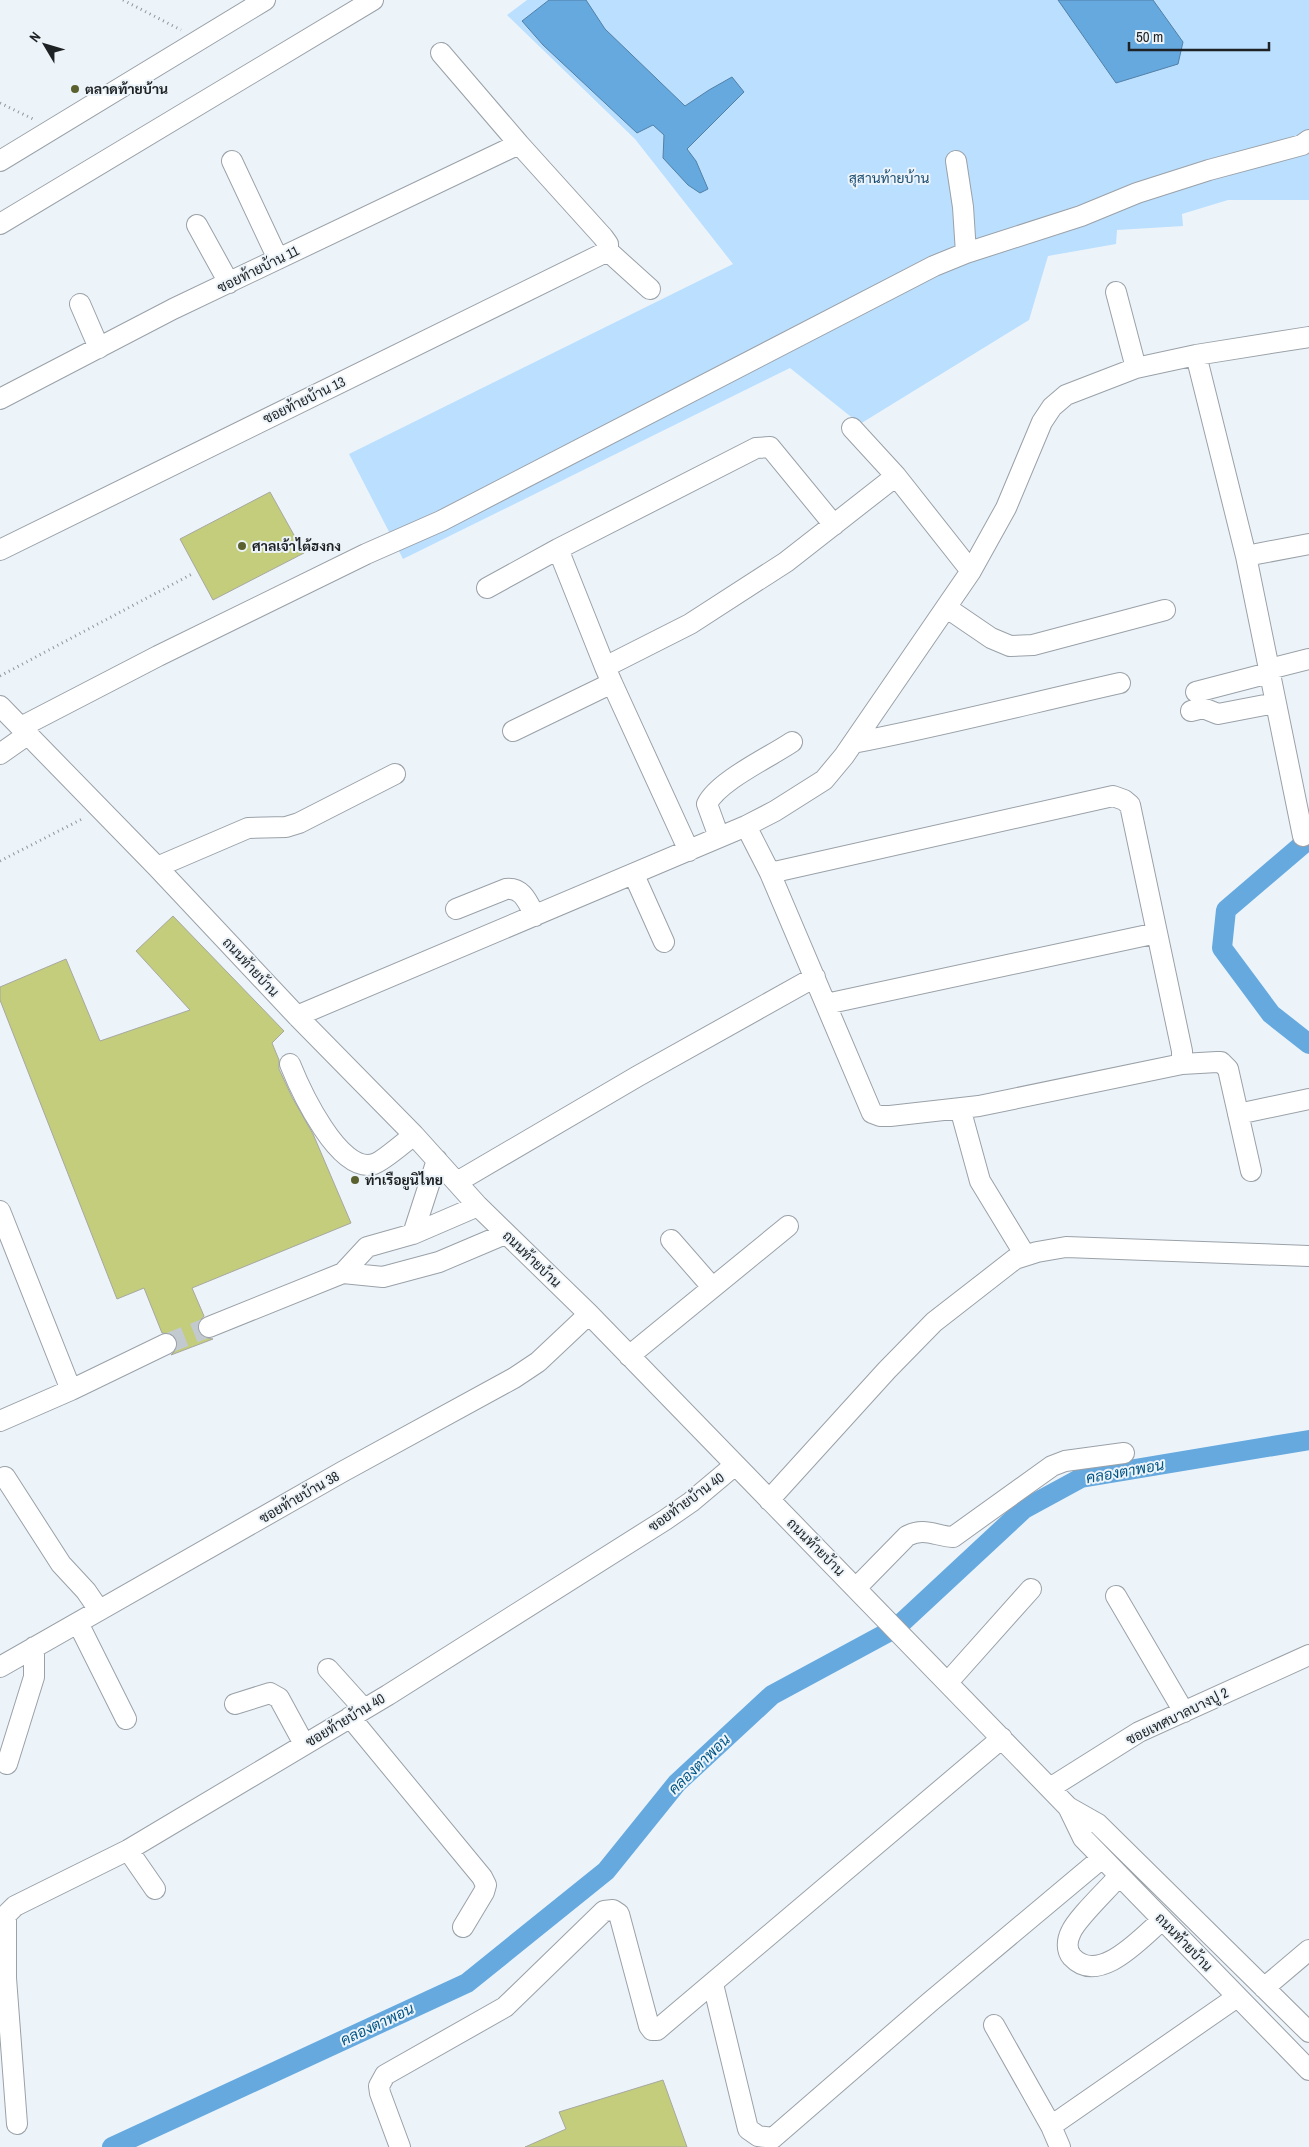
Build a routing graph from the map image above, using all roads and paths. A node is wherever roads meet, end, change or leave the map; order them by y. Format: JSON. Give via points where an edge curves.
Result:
{"nodes":[{"id":1,"x":123,"y":0,"type":"edge"},
{"id":2,"x":265,"y":0,"type":"edge"},
{"id":3,"x":373,"y":0,"type":"edge"},
{"id":4,"x":199,"y":40,"type":"junction"},
{"id":5,"x":441,"y":53,"type":"dead end"},
{"id":6,"x":0,"y":103,"type":"edge"},
{"id":7,"x":53,"y":128,"type":"junction"},
{"id":8,"x":1309,"y":140,"type":"edge"},
{"id":9,"x":518,"y":144,"type":"junction"},
{"id":10,"x":0,"y":161,"type":"edge"},
{"id":11,"x":232,"y":161,"type":"dead end"},
{"id":12,"x":956,"y":161,"type":"dead end"},
{"id":13,"x":0,"y":224,"type":"edge"},
{"id":14,"x":197,"y":224,"type":"dead end"},
{"id":15,"x":608,"y":251,"type":"junction"},
{"id":16,"x":966,"y":253,"type":"junction"},
{"id":17,"x":278,"y":259,"type":"junction"},
{"id":18,"x":229,"y":283,"type":"junction"},
{"id":19,"x":650,"y":288,"type":"dead end"},
{"id":20,"x":1116,"y":292,"type":"dead end"},
{"id":21,"x":80,"y":304,"type":"dead end"},
{"id":22,"x":1309,"y":337,"type":"edge"},
{"id":23,"x":98,"y":348,"type":"junction"},
{"id":24,"x":1196,"y":355,"type":"junction"},
{"id":25,"x":1136,"y":368,"type":"junction"},
{"id":26,"x":0,"y":398,"type":"edge"},
{"id":27,"x":852,"y":428,"type":"dead end"},
{"id":28,"x":896,"y":476,"type":"junction"},
{"id":29,"x":834,"y":525,"type":"junction"},
{"id":30,"x":1309,"y":544,"type":"edge"},
{"id":31,"x":558,"y":549,"type":"junction"},
{"id":32,"x":0,"y":550,"type":"edge"},
{"id":33,"x":1246,"y":556,"type":"junction"},
{"id":34,"x":971,"y":572,"type":"junction"},
{"id":35,"x":192,"y":574,"type":"dead end"},
{"id":36,"x":487,"y":588,"type":"dead end"},
{"id":37,"x":947,"y":608,"type":"junction"},
{"id":38,"x":1165,"y":610,"type":"dead end"},
{"id":39,"x":1309,"y":659,"type":"edge"},
{"id":40,"x":1269,"y":671,"type":"junction"},
{"id":41,"x":608,"y":675,"type":"junction"},
{"id":42,"x":0,"y":676,"type":"edge"},
{"id":43,"x":1120,"y":683,"type":"dead end"},
{"id":44,"x":1276,"y":703,"type":"junction"},
{"id":45,"x":0,"y":706,"type":"edge"},
{"id":46,"x":24,"y":731,"type":"junction"},
{"id":47,"x":513,"y":731,"type":"dead end"},
{"id":48,"x":792,"y":742,"type":"dead end"},
{"id":49,"x":853,"y":743,"type":"junction"},
{"id":50,"x":0,"y":754,"type":"edge"},
{"id":51,"x":395,"y":774,"type":"dead end"},
{"id":52,"x":70,"y":825,"type":"dead end"},
{"id":53,"x":746,"y":826,"type":"junction"},
{"id":54,"x":1303,"y":836,"type":"dead end"},
{"id":55,"x":719,"y":837,"type":"junction"},
{"id":56,"x":689,"y":851,"type":"junction"},
{"id":57,"x":0,"y":861,"type":"edge"},
{"id":58,"x":157,"y":867,"type":"junction"},
{"id":59,"x":770,"y":873,"type":"junction"},
{"id":60,"x":634,"y":875,"type":"junction"},
{"id":61,"x":456,"y":909,"type":"dead end"},
{"id":62,"x":535,"y":916,"type":"junction"},
{"id":63,"x":1157,"y":933,"type":"junction"},
{"id":64,"x":664,"y":942,"type":"dead end"},
{"id":65,"x":815,"y":977,"type":"junction"},
{"id":66,"x":826,"y":1004,"type":"junction"},
{"id":67,"x":297,"y":1016,"type":"junction"},
{"id":68,"x":290,"y":1064,"type":"dead end"},
{"id":69,"x":1182,"y":1064,"type":"junction"},
{"id":70,"x":1309,"y":1099,"type":"edge"},
{"id":71,"x":960,"y":1108,"type":"junction"},
{"id":72,"x":1238,"y":1114,"type":"junction"},
{"id":73,"x":414,"y":1135,"type":"junction"},
{"id":74,"x":436,"y":1160,"type":"junction"},
{"id":75,"x":1251,"y":1171,"type":"dead end"},
{"id":76,"x":457,"y":1182,"type":"junction"},
{"id":77,"x":478,"y":1206,"type":"junction"},
{"id":78,"x":0,"y":1212,"type":"edge"},
{"id":79,"x":788,"y":1226,"type":"dead end"},
{"id":80,"x":413,"y":1234,"type":"junction"},
{"id":81,"x":505,"y":1234,"type":"junction"},
{"id":82,"x":671,"y":1240,"type":"dead end"},
{"id":83,"x":1025,"y":1255,"type":"junction"},
{"id":84,"x":1309,"y":1256,"type":"edge"},
{"id":85,"x":343,"y":1273,"type":"junction"},
{"id":86,"x":712,"y":1287,"type":"junction"},
{"id":87,"x":589,"y":1314,"type":"junction"},
{"id":88,"x":208,"y":1327,"type":"tunnel mouth"},
{"id":89,"x":166,"y":1344,"type":"tunnel mouth"},
{"id":90,"x":629,"y":1356,"type":"junction"},
{"id":91,"x":71,"y":1390,"type":"junction"},
{"id":92,"x":0,"y":1421,"type":"edge"},
{"id":93,"x":1124,"y":1453,"type":"dead end"},
{"id":94,"x":735,"y":1465,"type":"junction"},
{"id":95,"x":5,"y":1477,"type":"dead end"},
{"id":96,"x":769,"y":1500,"type":"junction"},
{"id":97,"x":856,"y":1588,"type":"junction"},
{"id":98,"x":1031,"y":1590,"type":"dead end"},
{"id":99,"x":1116,"y":1596,"type":"dead end"},
{"id":100,"x":99,"y":1610,"type":"junction"},
{"id":101,"x":78,"y":1623,"type":"junction"},
{"id":102,"x":34,"y":1647,"type":"junction"},
{"id":103,"x":1309,"y":1655,"type":"edge"},
{"id":104,"x":0,"y":1667,"type":"edge"},
{"id":105,"x":328,"y":1669,"type":"dead end"},
{"id":106,"x":948,"y":1682,"type":"junction"},
{"id":107,"x":235,"y":1704,"type":"dead end"},
{"id":108,"x":1184,"y":1712,"type":"junction"},
{"id":109,"x":357,"y":1713,"type":"junction"},
{"id":110,"x":126,"y":1719,"type":"dead end"},
{"id":111,"x":1002,"y":1738,"type":"junction"},
{"id":112,"x":304,"y":1744,"type":"junction"},
{"id":113,"x":7,"y":1764,"type":"dead end"},
{"id":114,"x":1050,"y":1788,"type":"junction"},
{"id":115,"x":1068,"y":1807,"type":"junction"},
{"id":116,"x":128,"y":1850,"type":"junction"},
{"id":117,"x":1102,"y":1858,"type":"junction"},
{"id":118,"x":1120,"y":1876,"type":"junction"},
{"id":119,"x":155,"y":1889,"type":"dead end"},
{"id":120,"x":1162,"y":1920,"type":"junction"},
{"id":121,"x":463,"y":1926,"type":"dead end"},
{"id":122,"x":1309,"y":1950,"type":"edge"},
{"id":123,"x":3,"y":1983,"type":"edge"},
{"id":124,"x":713,"y":1984,"type":"junction"},
{"id":125,"x":1264,"y":1988,"type":"junction"},
{"id":126,"x":1237,"y":1997,"type":"junction"},
{"id":127,"x":994,"y":2025,"type":"dead end"},
{"id":128,"x":1309,"y":2032,"type":"edge"},
{"id":129,"x":1309,"y":2070,"type":"edge"},
{"id":130,"x":7,"y":2077,"type":"edge"},
{"id":131,"x":17,"y":2124,"type":"dead end"},
{"id":132,"x":1050,"y":2126,"type":"junction"},
{"id":133,"x":754,"y":2142,"type":"edge"},
{"id":134,"x":400,"y":2147,"type":"edge"},
{"id":135,"x":1060,"y":2147,"type":"edge"}],
"edges":[{"from":1,"to":4,"type":"path"},
{"from":2,"to":4,"type":"street"},
{"from":3,"to":13,"type":"street"},
{"from":4,"to":7,"type":"street"},
{"from":5,"to":9,"type":"street"},
{"from":6,"to":7,"type":"path"},
{"from":7,"to":10,"type":"street"},
{"from":8,"to":16,"type":"street","via":[[1302,145],[1137,193],[1081,216]]},
{"from":9,"to":15,"type":"street","via":[[603,237]]},
{"from":9,"to":17,"type":"street","name":"ซอยท้ายบ้าน 11"},
{"from":11,"to":17,"type":"street"},
{"from":12,"to":16,"type":"street"},
{"from":14,"to":18,"type":"street"},
{"from":15,"to":19,"type":"street"},
{"from":15,"to":32,"type":"street","name":"ซอยท้ายบ้าน 13"},
{"from":16,"to":46,"type":"street","via":[[934,266],[450,516],[167,651]]},
{"from":17,"to":18,"type":"street","name":"ซอยท้ายบ้าน 11"},
{"from":18,"to":23,"type":"street","name":"ซอยท้ายบ้าน 11"},
{"from":20,"to":25,"type":"street"},
{"from":21,"to":23,"type":"street"},
{"from":22,"to":24,"type":"street"},
{"from":23,"to":26,"type":"street","name":"ซอยท้ายบ้าน 11"},
{"from":24,"to":25,"type":"street"},
{"from":24,"to":33,"type":"street"},
{"from":25,"to":34,"type":"street","via":[[1066,395],[1052,408],[1042,422],[1006,508]]},
{"from":27,"to":28,"type":"street"},
{"from":28,"to":29,"type":"street"},
{"from":28,"to":34,"type":"street"},
{"from":29,"to":31,"type":"street","via":[[770,447],[756,448]]},
{"from":29,"to":41,"type":"street","via":[[786,562]]},
{"from":30,"to":33,"type":"street"},
{"from":31,"to":36,"type":"street"},
{"from":31,"to":41,"type":"street"},
{"from":33,"to":40,"type":"street"},
{"from":34,"to":37,"type":"street"},
{"from":35,"to":42,"type":"path"},
{"from":37,"to":38,"type":"street","via":[[991,638],[1010,646],[1033,644]]},
{"from":37,"to":49,"type":"street"},
{"from":39,"to":40,"type":"street"},
{"from":40,"to":44,"type":"street"},
{"from":40,"to":44,"type":"street","via":[[1193,702],[1218,714]]},
{"from":41,"to":47,"type":"street"},
{"from":41,"to":56,"type":"street"},
{"from":43,"to":49,"type":"street"},
{"from":44,"to":54,"type":"street"},
{"from":45,"to":46,"type":"street","name":"ถนนท้ายบ้าน"},
{"from":46,"to":50,"type":"street"},
{"from":46,"to":58,"type":"street","name":"ถนนท้ายบ้าน"},
{"from":48,"to":55,"type":"street","via":[[721,786],[710,797],[707,804]]},
{"from":49,"to":53,"type":"street","via":[[824,780]]},
{"from":51,"to":58,"type":"street","via":[[299,823],[286,827],[248,828]]},
{"from":52,"to":57,"type":"path"},
{"from":53,"to":55,"type":"street"},
{"from":53,"to":59,"type":"street"},
{"from":55,"to":56,"type":"street"},
{"from":56,"to":60,"type":"street"},
{"from":58,"to":67,"type":"street","name":"ถนนท้ายบ้าน"},
{"from":59,"to":63,"type":"street","via":[[1113,796],[1130,804]]},
{"from":59,"to":65,"type":"street"},
{"from":60,"to":62,"type":"street"},
{"from":60,"to":64,"type":"street"},
{"from":61,"to":62,"type":"street","via":[[513,888],[524,896]]},
{"from":62,"to":67,"type":"street"},
{"from":63,"to":66,"type":"street"},
{"from":63,"to":69,"type":"street"},
{"from":65,"to":66,"type":"street"},
{"from":65,"to":76,"type":"street"},
{"from":66,"to":71,"type":"street","via":[[872,1113],[890,1116]]},
{"from":67,"to":73,"type":"street","name":"ถนนท้ายบ้าน"},
{"from":68,"to":73,"type":"street","via":[[302,1094],[323,1128],[349,1158],[360,1164],[374,1164]]},
{"from":69,"to":71,"type":"street"},
{"from":69,"to":72,"type":"street","via":[[1217,1062],[1224,1065],[1228,1069]]},
{"from":70,"to":72,"type":"street"},
{"from":71,"to":83,"type":"street","via":[[980,1181]]},
{"from":72,"to":75,"type":"street"},
{"from":73,"to":74,"type":"street","name":"ถนนท้ายบ้าน"},
{"from":74,"to":76,"type":"street","name":"ถนนท้ายบ้าน"},
{"from":74,"to":80,"type":"street"},
{"from":76,"to":77,"type":"street","name":"ถนนท้ายบ้าน"},
{"from":77,"to":80,"type":"street"},
{"from":77,"to":81,"type":"street","name":"ถนนท้ายบ้าน"},
{"from":78,"to":91,"type":"street"},
{"from":79,"to":86,"type":"street"},
{"from":80,"to":85,"type":"street","via":[[367,1247]]},
{"from":81,"to":85,"type":"street","via":[[439,1262],[383,1277]]},
{"from":81,"to":87,"type":"street","name":"ถนนท้ายบ้าน"},
{"from":82,"to":86,"type":"street"},
{"from":83,"to":84,"type":"street","via":[[1066,1248]]},
{"from":83,"to":96,"type":"street","via":[[1015,1259],[934,1322]]},
{"from":85,"to":88,"type":"street"},
{"from":86,"to":90,"type":"street"},
{"from":87,"to":90,"type":"street","name":"ถนนท้ายบ้าน"},
{"from":87,"to":100,"type":"street","name":"ซอยท้ายบ้าน 38","via":[[538,1362],[514,1378]]},
{"from":89,"to":91,"type":"street"},
{"from":90,"to":94,"type":"street","name":"ถนนท้ายบ้าน"},
{"from":91,"to":92,"type":"street"},
{"from":93,"to":97,"type":"street","via":[[1065,1461],[1052,1466],[953,1537],[927,1531],[907,1536]]},
{"from":94,"to":96,"type":"street","name":"ถนนท้ายบ้าน"},
{"from":94,"to":109,"type":"street","name":"ซอยท้ายบ้าน 40","via":[[692,1502],[665,1520]]},
{"from":95,"to":100,"type":"street","via":[[61,1564]]},
{"from":96,"to":97,"type":"street","name":"ถนนท้ายบ้าน"},
{"from":97,"to":106,"type":"street","name":"ถนนท้ายบ้าน"},
{"from":98,"to":106,"type":"street"},
{"from":99,"to":108,"type":"street"},
{"from":100,"to":101,"type":"street","name":"ซอยท้ายบ้าน 38"},
{"from":101,"to":102,"type":"street","name":"ซอยท้ายบ้าน 38"},
{"from":101,"to":110,"type":"street"},
{"from":102,"to":104,"type":"street","name":"ซอยท้ายบ้าน 38"},
{"from":102,"to":113,"type":"street","via":[[34,1677]]},
{"from":103,"to":108,"type":"street","name":"ซอยเทศบาลบางปู 2"},
{"from":105,"to":109,"type":"street"},
{"from":106,"to":111,"type":"street","name":"ถนนท้ายบ้าน"},
{"from":107,"to":112,"type":"street","via":[[270,1693],[279,1698]]},
{"from":108,"to":114,"type":"street","name":"ซอยเทศบาลบางปู 2","via":[[1139,1732]]},
{"from":109,"to":112,"type":"street","name":"ซอยท้ายบ้าน 40"},
{"from":109,"to":121,"type":"street","via":[[486,1885]]},
{"from":111,"to":114,"type":"street","name":"ถนนท้ายบ้าน"},
{"from":111,"to":124,"type":"street"},
{"from":112,"to":116,"type":"street","name":"ซอยท้ายบ้าน 40"},
{"from":114,"to":115,"type":"street","name":"ถนนท้ายบ้าน"},
{"from":115,"to":117,"type":"street","name":"ถนนท้ายบ้าน","via":[[1083,1838]]},
{"from":115,"to":125,"type":"street","name":"ถนนท้ายบ้าน","via":[[1098,1824]]},
{"from":116,"to":119,"type":"street"},
{"from":116,"to":123,"type":"street","name":"ซอยท้ายบ้าน 40","via":[[14,1906],[6,1914]]},
{"from":117,"to":118,"type":"street","name":"ถนนท้ายบ้าน"},
{"from":117,"to":133,"type":"street","via":[[773,2138]]},
{"from":118,"to":120,"type":"street","name":"ถนนท้ายบ้าน"},
{"from":118,"to":120,"type":"street","via":[[1071,1931],[1067,1946],[1071,1956],[1083,1966],[1098,1966],[1116,1959]]},
{"from":120,"to":126,"type":"street","name":"ถนนท้ายบ้าน"},
{"from":122,"to":125,"type":"street"},
{"from":123,"to":130,"type":"street"},
{"from":124,"to":133,"type":"street","via":[[748,2129]]},
{"from":124,"to":134,"type":"street","via":[[657,2030],[652,2030],[619,1914],[604,1910],[505,2007],[385,2075],[379,2086],[380,2093]]},
{"from":125,"to":128,"type":"street","name":"ถนนท้ายบ้าน"},
{"from":126,"to":129,"type":"street","name":"ถนนท้ายบ้าน"},
{"from":126,"to":132,"type":"street"},
{"from":127,"to":132,"type":"street"},
{"from":130,"to":131,"type":"street"},
{"from":132,"to":135,"type":"street"}]}
